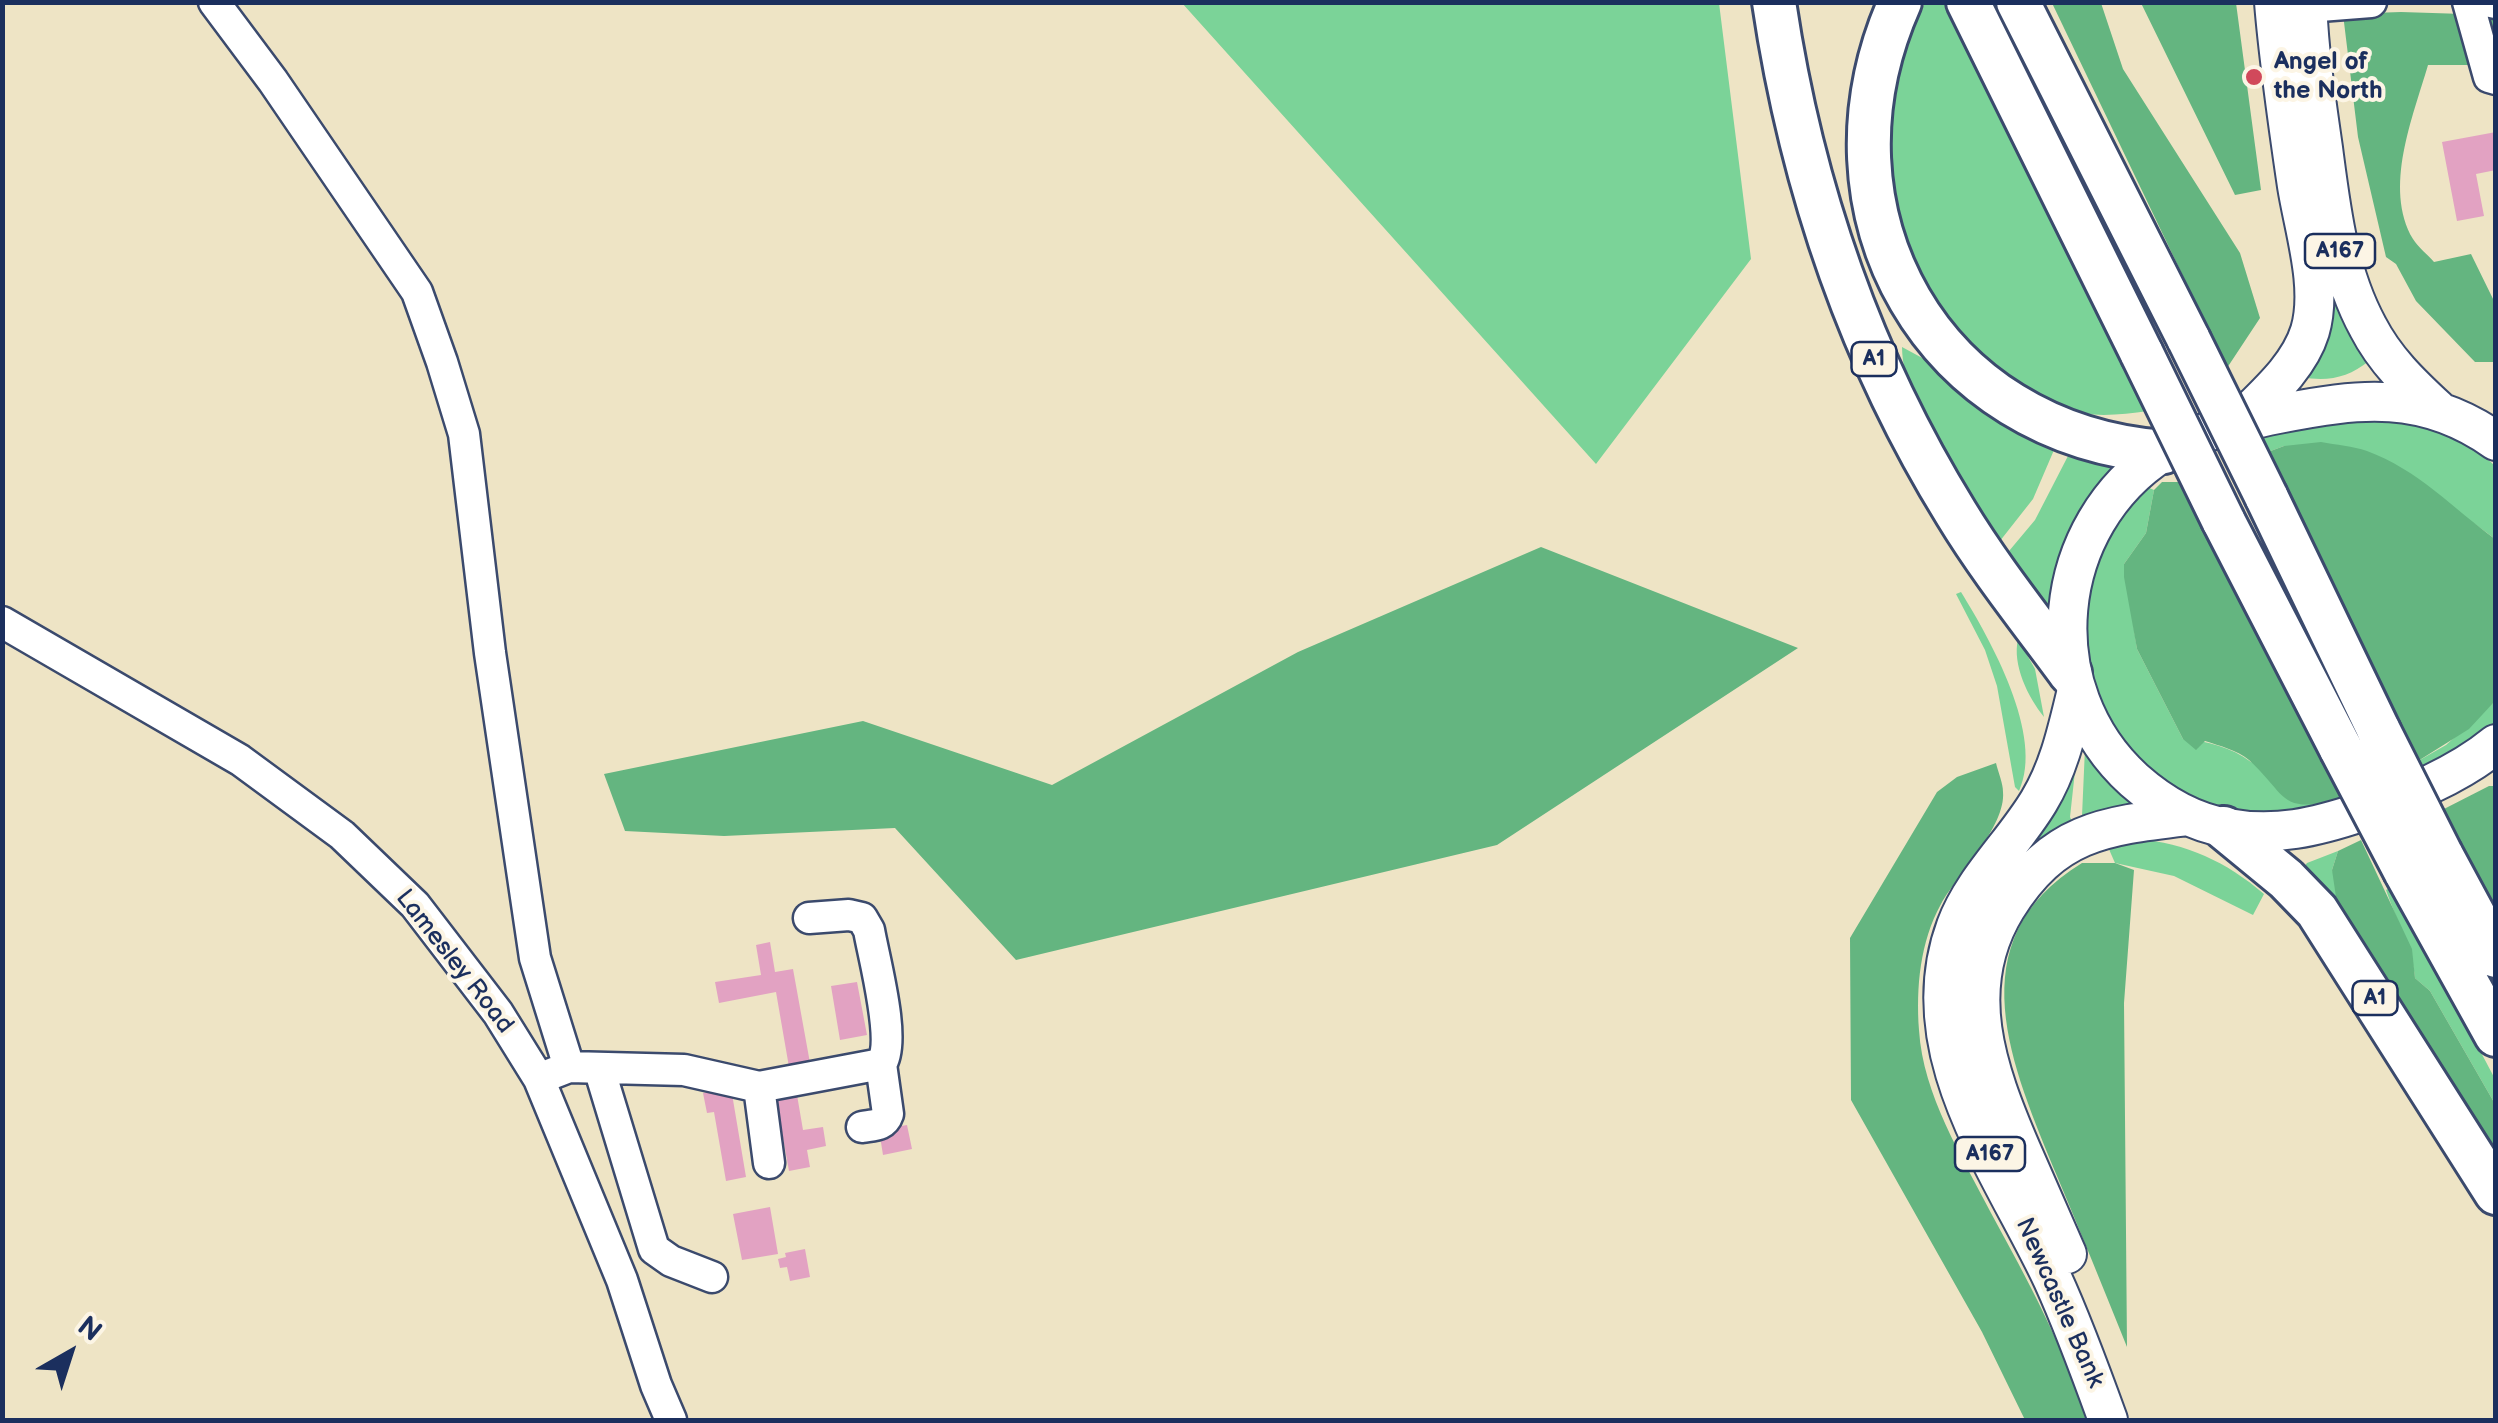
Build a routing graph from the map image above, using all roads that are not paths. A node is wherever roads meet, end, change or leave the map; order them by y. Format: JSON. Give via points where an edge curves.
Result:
{"nodes":[{"id":1,"x":214,"y":2,"type":"edge"},
{"id":2,"x":1774,"y":2,"type":"edge"},
{"id":3,"x":1900,"y":2,"type":"edge"},
{"id":4,"x":2018,"y":2,"type":"edge"},
{"id":5,"x":2371,"y":2,"type":"edge"},
{"id":6,"x":2468,"y":2,"type":"edge"},
{"id":7,"x":2296,"y":4,"type":"edge"},
{"id":8,"x":1974,"y":16,"type":"edge"},
{"id":9,"x":2496,"y":80,"type":"edge"},
{"id":10,"x":2439,"y":411,"type":"junction"},
{"id":11,"x":2240,"y":421,"type":"junction"},
{"id":12,"x":2496,"y":441,"type":"edge"},
{"id":13,"x":2164,"y":452,"type":"junction"},
{"id":14,"x":2,"y":622,"type":"edge"},
{"id":15,"x":2073,"y":683,"type":"junction"},
{"id":16,"x":2496,"y":744,"type":"edge"},
{"id":17,"x":2206,"y":822,"type":"junction"},
{"id":18,"x":2423,"y":863,"type":"junction"},
{"id":19,"x":809,"y":918,"type":"dead end"},
{"id":20,"x":2496,"y":956,"type":"edge"},
{"id":21,"x":2496,"y":1035,"type":"edge"},
{"id":22,"x":882,"y":1064,"type":"junction"},
{"id":23,"x":584,"y":1067,"type":"junction"},
{"id":24,"x":539,"y":1079,"type":"junction"},
{"id":25,"x":760,"y":1087,"type":"junction"},
{"id":26,"x":862,"y":1126,"type":"dead end"},
{"id":27,"x":769,"y":1163,"type":"dead end"},
{"id":28,"x":2496,"y":1193,"type":"edge"},
{"id":29,"x":712,"y":1278,"type":"dead end"},
{"id":30,"x":671,"y":1420,"type":"edge"},
{"id":31,"x":2108,"y":1420,"type":"edge"},
{"id":32,"x":2126,"y":1420,"type":"edge"}],
"edges":[{"from":1,"to":23,"type":"street","via":[[417,292],[442,362],[464,434],[535,958]]},
{"from":2,"to":15,"type":"highway","number":"A1","via":[[1816,203],[1872,354],[1954,510]]},
{"from":3,"to":13,"type":"highway","number":"A1","via":[[1876,68],[1867,142],[1876,216],[1903,287],[1947,350],[2002,398],[2091,441]]},
{"from":4,"to":18,"type":"highway","bridge":true,"via":[[2379,730]]},
{"from":5,"to":7,"type":"street"},
{"from":6,"to":9,"type":"street","via":[[2489,77]]},
{"from":7,"to":10,"type":"main road","number":"A167","via":[[2343,270],[2386,356]]},
{"from":7,"to":11,"type":"main road","number":"A167","via":[[2288,125],[2313,316],[2297,358]]},
{"from":8,"to":18,"type":"highway","bridge":true,"via":[[2341,749]]},
{"from":10,"to":11,"type":"main road","number":"A167","via":[[2342,400]]},
{"from":10,"to":12,"type":"main road","number":"A167"},
{"from":11,"to":13,"type":"main road","number":"A167"},
{"from":13,"to":15,"type":"main road","number":"A167","via":[[2106,507],[2080,554],[2067,638]]},
{"from":14,"to":24,"type":"street","name":"Lamesley Road","via":[[240,760],[342,836],[415,905]]},
{"from":15,"to":17,"type":"main road","number":"A167","via":[[2098,738],[2120,766],[2147,791]]},
{"from":15,"to":31,"type":"main road","name":"Newcastle Bank","number":"A167","via":[[2050,782],[1956,924],[1943,1012],[1963,1099],[2053,1281]]},
{"from":16,"to":17,"type":"main road","number":"A167","via":[[2445,777],[2315,827],[2284,832]]},
{"from":17,"to":28,"type":"highway","number":"A1","via":[[2286,879],[2317,912]]},
{"from":17,"to":32,"type":"main road","name":"Newcastle Bank","number":"A167","via":[[2102,829],[2043,860],[1992,936],[1980,988],[1983,1046],[1994,1085],[2106,1345]]},
{"from":18,"to":20,"type":"highway"},
{"from":18,"to":21,"type":"highway"},
{"from":19,"to":22,"type":"street","via":[[848,915],[862,918],[869,930],[886,1032]]},
{"from":22,"to":25,"type":"street"},
{"from":22,"to":26,"type":"street","via":[[886,1121]]},
{"from":23,"to":24,"type":"street"},
{"from":23,"to":25,"type":"street","via":[[684,1070]]},
{"from":23,"to":29,"type":"street","via":[[654,1250]]},
{"from":24,"to":30,"type":"street","name":"Lamesley Road"},
{"from":25,"to":27,"type":"street"}]}
